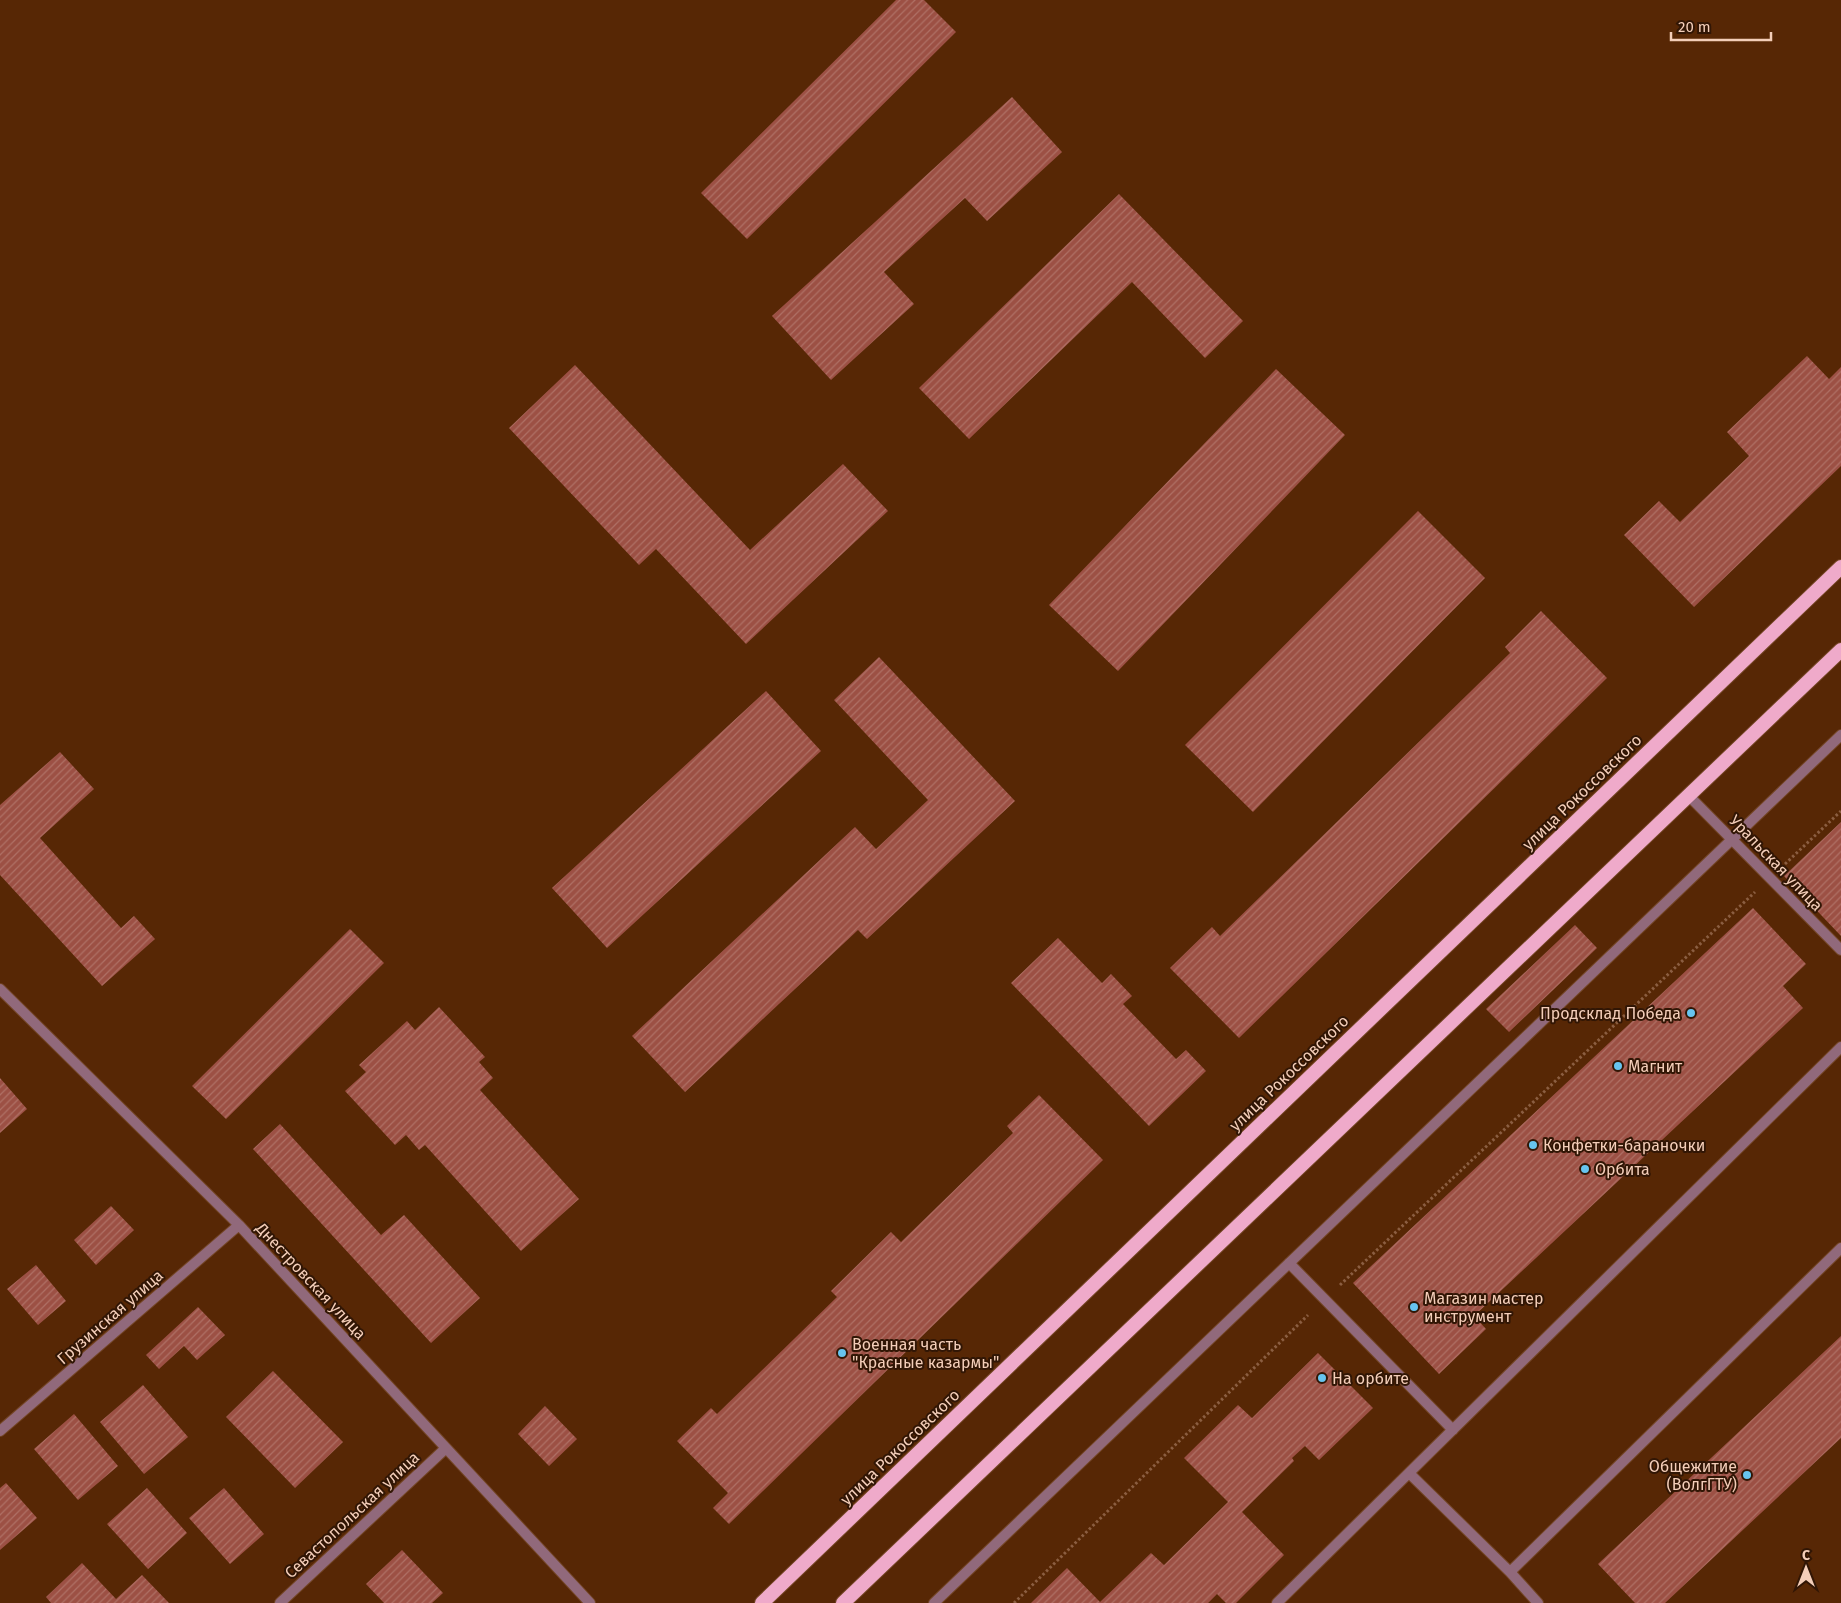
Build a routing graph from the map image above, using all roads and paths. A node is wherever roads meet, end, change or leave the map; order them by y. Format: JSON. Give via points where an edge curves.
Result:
{"nodes":[{"id":1,"x":1841,"y":568,"type":"edge"},
{"id":2,"x":1841,"y":650,"type":"edge"},
{"id":3,"x":1841,"y":735,"type":"edge"},
{"id":4,"x":1689,"y":796,"type":"junction"},
{"id":5,"x":1841,"y":811,"type":"edge"},
{"id":6,"x":1732,"y":839,"type":"junction"},
{"id":7,"x":1770,"y":878,"type":"junction"},
{"id":8,"x":1841,"y":950,"type":"edge"},
{"id":9,"x":1,"y":993,"type":"edge"},
{"id":10,"x":1841,"y":1047,"type":"edge"},
{"id":11,"x":239,"y":1225,"type":"junction"},
{"id":12,"x":1839,"y":1254,"type":"edge"},
{"id":13,"x":1289,"y":1263,"type":"junction"},
{"id":14,"x":1325,"y":1299,"type":"junction"},
{"id":15,"x":1453,"y":1430,"type":"junction"},
{"id":16,"x":0,"y":1431,"type":"edge"},
{"id":17,"x":445,"y":1449,"type":"junction"},
{"id":18,"x":1409,"y":1473,"type":"junction"},
{"id":19,"x":1510,"y":1572,"type":"junction"},
{"id":20,"x":280,"y":1603,"type":"edge"},
{"id":21,"x":590,"y":1603,"type":"edge"},
{"id":22,"x":762,"y":1603,"type":"edge"},
{"id":23,"x":843,"y":1603,"type":"edge"},
{"id":24,"x":934,"y":1603,"type":"edge"},
{"id":25,"x":1014,"y":1603,"type":"edge"},
{"id":26,"x":1277,"y":1603,"type":"edge"},
{"id":27,"x":1538,"y":1603,"type":"edge"}],
"edges":[{"from":1,"to":22,"type":"highway","name":"улица Рокоссовского"},
{"from":2,"to":4,"type":"highway"},
{"from":3,"to":6,"type":"street"},
{"from":4,"to":6,"type":"street","name":"Уральская улица"},
{"from":4,"to":23,"type":"highway"},
{"from":5,"to":7,"type":"path"},
{"from":6,"to":7,"type":"street","name":"Уральская улица"},
{"from":6,"to":13,"type":"street"},
{"from":7,"to":8,"type":"street","name":"Уральская улица"},
{"from":7,"to":14,"type":"path"},
{"from":9,"to":11,"type":"street","name":"Днестровская улица"},
{"from":10,"to":15,"type":"street"},
{"from":11,"to":16,"type":"street","name":"Грузинская улица"},
{"from":11,"to":17,"type":"street","name":"Днестровская улица"},
{"from":12,"to":19,"type":"street"},
{"from":13,"to":14,"type":"street"},
{"from":13,"to":24,"type":"street"},
{"from":14,"to":15,"type":"street"},
{"from":14,"to":25,"type":"path"},
{"from":15,"to":18,"type":"street"},
{"from":17,"to":20,"type":"street","name":"Севастопольская улица"},
{"from":17,"to":21,"type":"street","name":"Днестровская улица"},
{"from":18,"to":19,"type":"street"},
{"from":18,"to":26,"type":"street"},
{"from":19,"to":27,"type":"street"}]}
